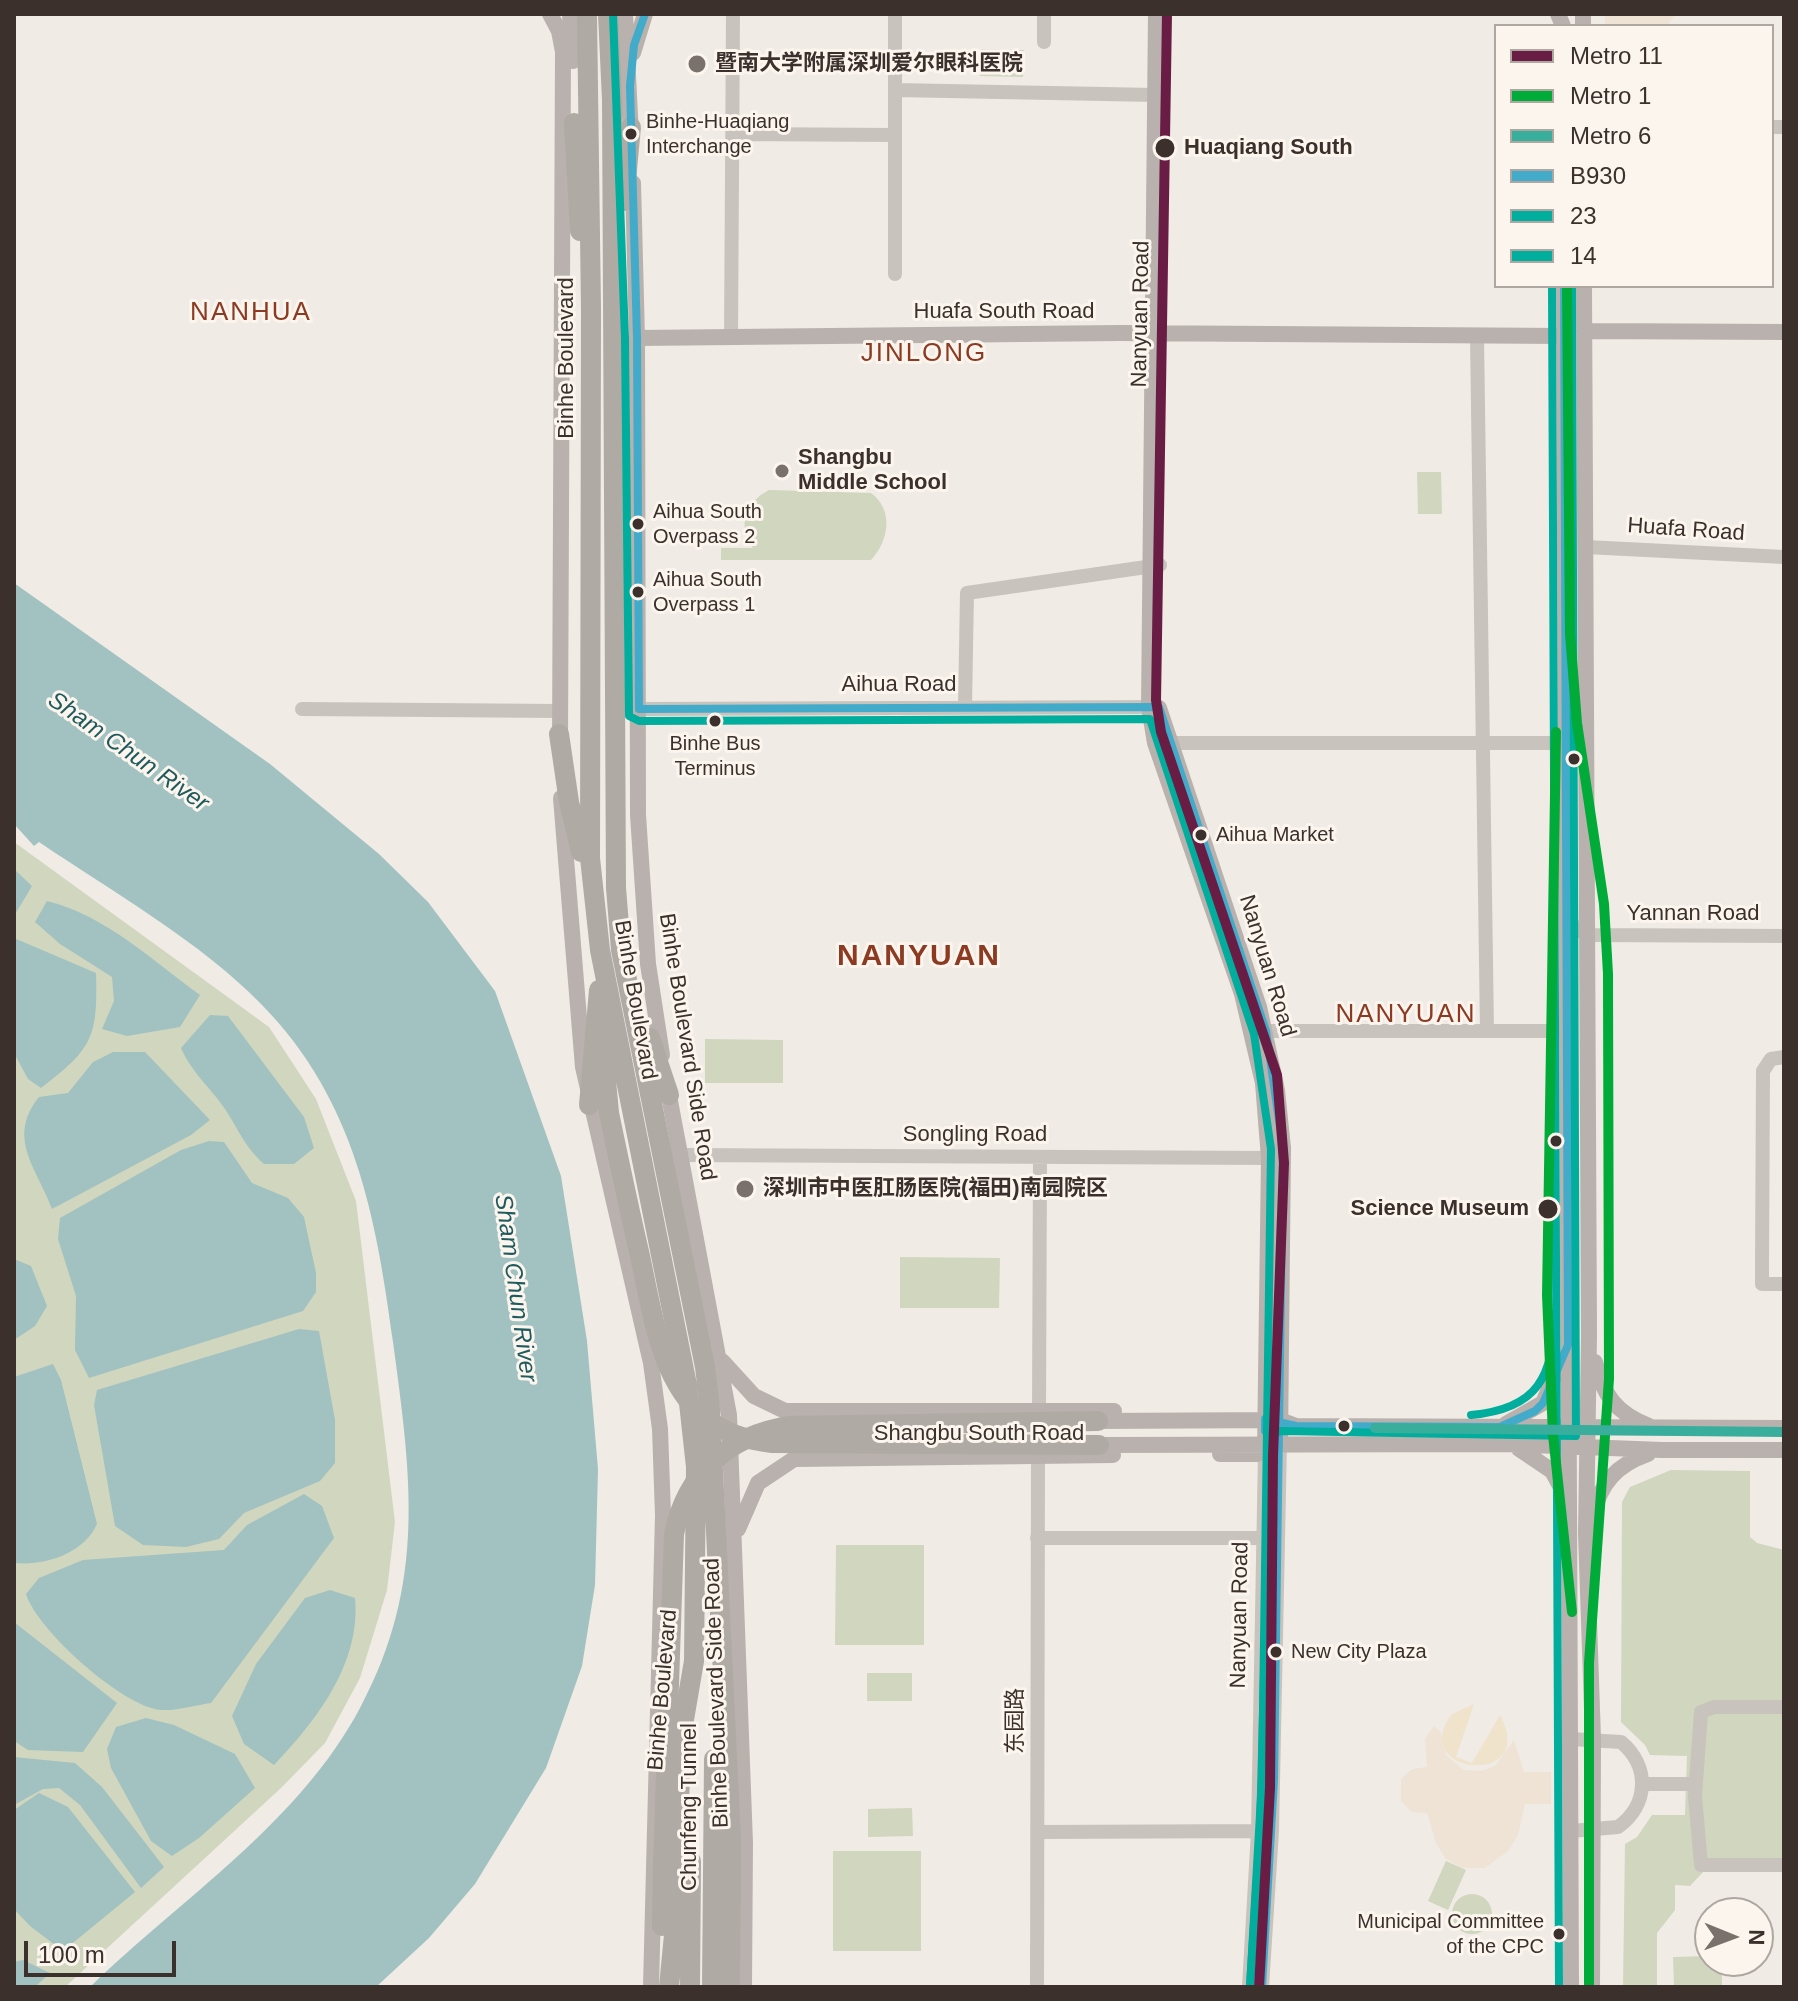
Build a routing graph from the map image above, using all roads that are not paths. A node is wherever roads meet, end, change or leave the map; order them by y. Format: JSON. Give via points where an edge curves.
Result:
{"nodes":[{"id":1,"x":550,"y":14,"type":"edge"},
{"id":2,"x":562,"y":14,"type":"edge"},
{"id":3,"x":570,"y":14,"type":"edge"},
{"id":4,"x":587,"y":14,"type":"edge"},
{"id":5,"x":608,"y":14,"type":"edge"},
{"id":6,"x":625,"y":14,"type":"edge"},
{"id":7,"x":645,"y":14,"type":"edge"},
{"id":8,"x":733,"y":14,"type":"edge"},
{"id":9,"x":895,"y":14,"type":"edge"},
{"id":10,"x":1044,"y":14,"type":"edge"},
{"id":11,"x":1156,"y":14,"type":"edge"},
{"id":12,"x":1166,"y":14,"type":"edge"},
{"id":13,"x":1044,"y":42,"type":"dead end"},
{"id":14,"x":568,"y":48,"type":"junction"},
{"id":15,"x":630,"y":86,"type":"junction"},
{"id":16,"x":895,"y":90,"type":"junction"},
{"id":17,"x":1155,"y":95,"type":"junction"},
{"id":18,"x":574,"y":123,"type":"junction"},
{"id":19,"x":631,"y":127,"type":"junction"},
{"id":20,"x":733,"y":134,"type":"junction"},
{"id":21,"x":895,"y":135,"type":"junction"},
{"id":22,"x":563,"y":218,"type":"junction"},
{"id":23,"x":895,"y":274,"type":"dead end"},
{"id":24,"x":1564,"y":288,"type":"edge"},
{"id":25,"x":1584,"y":288,"type":"edge"},
{"id":26,"x":614,"y":304,"type":"junction"},
{"id":27,"x":591,"y":310,"type":"junction"},
{"id":28,"x":1784,"y":332,"type":"edge"},
{"id":29,"x":1158,"y":334,"type":"junction"},
{"id":30,"x":1584,"y":335,"type":"junction"},
{"id":31,"x":1564,"y":336,"type":"junction"},
{"id":32,"x":731,"y":337,"type":"junction"},
{"id":33,"x":1477,"y":337,"type":"junction"},
{"id":34,"x":637,"y":338,"type":"junction"},
{"id":35,"x":1784,"y":341,"type":"edge"},
{"id":36,"x":1586,"y":547,"type":"junction"},
{"id":37,"x":1784,"y":557,"type":"edge"},
{"id":38,"x":1155,"y":566,"type":"junction"},
{"id":39,"x":965,"y":707,"type":"junction"},
{"id":40,"x":1154,"y":707,"type":"junction"},
{"id":41,"x":302,"y":709,"type":"dead end"},
{"id":42,"x":639,"y":709,"type":"junction"},
{"id":43,"x":559,"y":711,"type":"junction"},
{"id":44,"x":559,"y":734,"type":"junction"},
{"id":45,"x":1168,"y":743,"type":"junction"},
{"id":46,"x":1483,"y":743,"type":"junction"},
{"id":47,"x":1565,"y":743,"type":"junction"},
{"id":48,"x":1587,"y":895,"type":"junction"},
{"id":49,"x":1566,"y":910,"type":"junction"},
{"id":50,"x":596,"y":921,"type":"junction"},
{"id":51,"x":1784,"y":927,"type":"edge"},
{"id":52,"x":1587,"y":935,"type":"junction"},
{"id":53,"x":1784,"y":936,"type":"edge"},
{"id":54,"x":600,"y":950,"type":"junction"},
{"id":55,"x":621,"y":950,"type":"junction"},
{"id":56,"x":1259,"y":1031,"type":"junction"},
{"id":57,"x":1487,"y":1031,"type":"junction"},
{"id":58,"x":1566,"y":1031,"type":"junction"},
{"id":59,"x":1784,"y":1057,"type":"edge"},
{"id":60,"x":669,"y":1095,"type":"junction"},
{"id":61,"x":599,"y":1109,"type":"junction"},
{"id":62,"x":680,"y":1155,"type":"junction"},
{"id":63,"x":1040,"y":1157,"type":"junction"},
{"id":64,"x":1269,"y":1158,"type":"junction"},
{"id":65,"x":1784,"y":1284,"type":"edge"},
{"id":66,"x":1589,"y":1336,"type":"junction"},
{"id":67,"x":1568,"y":1345,"type":"junction"},
{"id":68,"x":722,"y":1361,"type":"junction"},
{"id":69,"x":804,"y":1411,"type":"junction"},
{"id":70,"x":1039,"y":1411,"type":"junction"},
{"id":71,"x":1273,"y":1420,"type":"junction"},
{"id":72,"x":1098,"y":1421,"type":"joint"},
{"id":73,"x":1500,"y":1427,"type":"junction"},
{"id":74,"x":1567,"y":1428,"type":"junction"},
{"id":75,"x":1588,"y":1428,"type":"junction"},
{"id":76,"x":1784,"y":1428,"type":"edge"},
{"id":77,"x":1658,"y":1429,"type":"junction"},
{"id":78,"x":1505,"y":1444,"type":"junction"},
{"id":79,"x":1099,"y":1445,"type":"joint"},
{"id":80,"x":1270,"y":1446,"type":"junction"},
{"id":81,"x":1567,"y":1446,"type":"junction"},
{"id":82,"x":1588,"y":1448,"type":"junction"},
{"id":83,"x":1662,"y":1450,"type":"junction"},
{"id":84,"x":1784,"y":1450,"type":"edge"},
{"id":85,"x":1038,"y":1455,"type":"junction"},
{"id":86,"x":808,"y":1457,"type":"junction"},
{"id":87,"x":1568,"y":1510,"type":"junction"},
{"id":88,"x":1586,"y":1533,"type":"junction"},
{"id":89,"x":1037,"y":1538,"type":"junction"},
{"id":90,"x":1263,"y":1538,"type":"junction"},
{"id":91,"x":734,"y":1553,"type":"junction"},
{"id":92,"x":719,"y":1628,"type":"junction"},
{"id":93,"x":694,"y":1661,"type":"junction"},
{"id":94,"x":1784,"y":1707,"type":"edge"},
{"id":95,"x":1571,"y":1739,"type":"junction"},
{"id":96,"x":1593,"y":1739,"type":"junction"},
{"id":97,"x":1643,"y":1784,"type":"junction"},
{"id":98,"x":1695,"y":1784,"type":"junction"},
{"id":99,"x":1593,"y":1830,"type":"junction"},
{"id":100,"x":1265,"y":1831,"type":"junction"},
{"id":101,"x":1571,"y":1831,"type":"junction"},
{"id":102,"x":1039,"y":1832,"type":"junction"},
{"id":103,"x":1784,"y":1865,"type":"edge"},
{"id":104,"x":651,"y":1987,"type":"edge"},
{"id":105,"x":661,"y":1987,"type":"edge"},
{"id":106,"x":669,"y":1987,"type":"edge"},
{"id":107,"x":690,"y":1987,"type":"edge"},
{"id":108,"x":712,"y":1987,"type":"edge"},
{"id":109,"x":730,"y":1987,"type":"edge"},
{"id":110,"x":744,"y":1987,"type":"edge"},
{"id":111,"x":1037,"y":1987,"type":"edge"},
{"id":112,"x":1249,"y":1987,"type":"edge"},
{"id":113,"x":1262,"y":1987,"type":"edge"},
{"id":114,"x":1571,"y":1987,"type":"edge"},
{"id":115,"x":1592,"y":1987,"type":"edge"}],
"edges":[{"from":1,"to":14,"type":"main road"},
{"from":2,"to":14,"type":"main road"},
{"from":3,"to":14,"type":"main road"},
{"from":4,"to":27,"type":"highway","name":"Binhe Boulevard"},
{"from":5,"to":26,"type":"highway","name":"Binhe Boulevard"},
{"from":6,"to":15,"type":"main road","name":"Binhe Boulevard Side Road"},
{"from":7,"to":15,"type":"main road","via":[[634,45]]},
{"from":8,"to":20,"type":"street"},
{"from":9,"to":16,"type":"street"},
{"from":10,"to":13,"type":"street"},
{"from":11,"to":17,"type":"main road","name":"Nanyuan Road"},
{"from":12,"to":29,"type":"main road","name":"Nanyuan Road"},
{"from":14,"to":18,"type":"main road"},
{"from":14,"to":22,"type":"main road"},
{"from":15,"to":19,"type":"main road","name":"Binhe Boulevard Side Road"},
{"from":16,"to":17,"type":"street"},
{"from":16,"to":21,"type":"street"},
{"from":17,"to":29,"type":"main road","name":"Nanyuan Road"},
{"from":18,"to":22,"type":"main road"},
{"from":18,"to":27,"type":"highway","via":[[578,214]]},
{"from":19,"to":26,"type":"highway"},
{"from":19,"to":34,"type":"main road","name":"Binhe Boulevard Side Road"},
{"from":20,"to":21,"type":"street"},
{"from":20,"to":32,"type":"street"},
{"from":21,"to":23,"type":"street"},
{"from":22,"to":43,"type":"main road"},
{"from":24,"to":31,"type":"main road"},
{"from":25,"to":30,"type":"main road"},
{"from":26,"to":55,"type":"highway","name":"Binhe Boulevard","via":[[615,830]]},
{"from":27,"to":50,"type":"highway","name":"Binhe Boulevard","via":[[588,795]]},
{"from":28,"to":30,"type":"main road"},
{"from":29,"to":32,"type":"main road","name":"Huafa South Road"},
{"from":29,"to":33,"type":"main road","name":"Huafa South Road"},
{"from":29,"to":38,"type":"main road","name":"Nanyuan Road"},
{"from":30,"to":35,"type":"main road"},
{"from":30,"to":36,"type":"main road"},
{"from":31,"to":33,"type":"main road","name":"Huafa South Road"},
{"from":31,"to":47,"type":"main road"},
{"from":32,"to":34,"type":"main road","name":"Huafa South Road"},
{"from":33,"to":46,"type":"street"},
{"from":34,"to":42,"type":"main road","name":"Binhe Boulevard Side Road"},
{"from":36,"to":37,"type":"street","name":"Huafa Road"},
{"from":36,"to":48,"type":"main road"},
{"from":38,"to":39,"type":"street","via":[[967,593]]},
{"from":38,"to":40,"type":"main road","name":"Nanyuan Road"},
{"from":39,"to":40,"type":"street","name":"Aihua Road"},
{"from":39,"to":42,"type":"street","name":"Aihua Road"},
{"from":40,"to":45,"type":"main road","name":"Nanyuan Road"},
{"from":40,"to":56,"type":"main road","name":"Nanyuan Road","via":[[1155,743]]},
{"from":41,"to":43,"type":"street"},
{"from":42,"to":60,"type":"main road","name":"Binhe Boulevard Side Road","via":[[642,901]]},
{"from":43,"to":44,"type":"main road"},
{"from":44,"to":50,"type":"highway"},
{"from":44,"to":61,"type":"main road","via":[[583,1067]]},
{"from":45,"to":46,"type":"street"},
{"from":45,"to":56,"type":"main road","name":"Nanyuan Road"},
{"from":46,"to":47,"type":"street"},
{"from":46,"to":57,"type":"street"},
{"from":47,"to":49,"type":"main road"},
{"from":48,"to":51,"type":"street","name":"Yannan Road","via":[[1596,921],[1608,927]]},
{"from":48,"to":52,"type":"main road"},
{"from":49,"to":52,"type":"street","via":[[1574,927]]},
{"from":49,"to":58,"type":"main road"},
{"from":50,"to":54,"type":"highway","name":"Binhe Boulevard"},
{"from":52,"to":53,"type":"street","name":"Yannan Road"},
{"from":52,"to":66,"type":"main road"},
{"from":54,"to":61,"type":"highway"},
{"from":54,"to":93,"type":"highway","name":"Binhe Boulevard","via":[[691,1413],[696,1467]]},
{"from":55,"to":60,"type":"highway"},
{"from":55,"to":92,"type":"highway","name":"Binhe Boulevard","via":[[705,1367]]},
{"from":56,"to":57,"type":"street"},
{"from":56,"to":64,"type":"main road","name":"Nanyuan Road"},
{"from":56,"to":71,"type":"main road","name":"Nanyuan Road","via":[[1283,1148]]},
{"from":57,"to":58,"type":"street"},
{"from":58,"to":67,"type":"main road"},
{"from":59,"to":65,"type":"street","via":[[1771,1059],[1763,1071],[1762,1235],[1762,1284]]},
{"from":60,"to":62,"type":"main road","name":"Binhe Boulevard Side Road"},
{"from":61,"to":79,"type":"highway","bridge":true,"via":[[662,1355],[674,1382],[705,1418],[731,1433],[772,1443]]},
{"from":61,"to":104,"type":"main road","via":[[660,1429],[663,1515]]},
{"from":62,"to":63,"type":"street","name":"Songling Road"},
{"from":62,"to":68,"type":"main road","name":"Binhe Boulevard Side Road"},
{"from":63,"to":64,"type":"street","name":"Songling Road"},
{"from":63,"to":70,"type":"street"},
{"from":64,"to":71,"type":"main road","name":"Nanyuan Road"},
{"from":66,"to":75,"type":"main road"},
{"from":66,"to":77,"type":"main road","via":[[1608,1399],[1630,1417]]},
{"from":67,"to":73,"type":"main road","via":[[1543,1403]]},
{"from":67,"to":74,"type":"main road"},
{"from":68,"to":69,"type":"main road","name":"Shangbu South Road","via":[[766,1404]]},
{"from":68,"to":91,"type":"main road","name":"Binhe Boulevard Side Road"},
{"from":69,"to":70,"type":"main road","name":"Shangbu South Road"},
{"from":69,"to":86,"type":"main road","via":[[786,1423],[783,1437],[790,1451]]},
{"from":70,"to":71,"type":"main road","name":"Shangbu South Road","via":[[1238,1411]]},
{"from":71,"to":72,"type":"main road","name":"Shangbu South Road"},
{"from":71,"to":73,"type":"main road","name":"Shangbu South Road","via":[[1296,1426]]},
{"from":71,"to":80,"type":"main road","name":"Nanyuan Road"},
{"from":72,"to":105,"type":"highway","bridge":true,"via":[[790,1426],[754,1434],[706,1467],[684,1498],[674,1534]]},
{"from":73,"to":74,"type":"main road","name":"Shangbu South Road"},
{"from":74,"to":75,"type":"main road","name":"Shangbu South Road"},
{"from":74,"to":81,"type":"main road"},
{"from":75,"to":77,"type":"main road","name":"Shangbu South Road"},
{"from":75,"to":82,"type":"main road"},
{"from":76,"to":77,"type":"main road","name":"Shangbu South Road"},
{"from":78,"to":80,"type":"main road","name":"Shangbu South Road"},
{"from":78,"to":81,"type":"main road","name":"Shangbu South Road"},
{"from":78,"to":87,"type":"main road","via":[[1531,1454],[1552,1471]]},
{"from":79,"to":80,"type":"main road","name":"Shangbu South Road"},
{"from":80,"to":85,"type":"main road","name":"Shangbu South Road"},
{"from":80,"to":90,"type":"street","name":"Nanyuan Road"},
{"from":80,"to":100,"type":"street","name":"Nanyuan Road"},
{"from":81,"to":82,"type":"main road","name":"Shangbu South Road"},
{"from":81,"to":87,"type":"main road"},
{"from":82,"to":83,"type":"main road","name":"Shangbu South Road"},
{"from":82,"to":88,"type":"main road"},
{"from":83,"to":84,"type":"main road","name":"Shangbu South Road"},
{"from":83,"to":88,"type":"main road","via":[[1616,1470],[1596,1501]]},
{"from":85,"to":86,"type":"main road","name":"Shangbu South Road"},
{"from":85,"to":89,"type":"street","name":"东园路"},
{"from":86,"to":91,"type":"main road","name":"Shangbu South Road","via":[[780,1465],[758,1483],[742,1513]]},
{"from":87,"to":95,"type":"main road"},
{"from":88,"to":96,"type":"main road"},
{"from":89,"to":90,"type":"street"},
{"from":89,"to":102,"type":"street","name":"东园路"},
{"from":90,"to":100,"type":"street","name":"Nanyuan Road"},
{"from":91,"to":110,"type":"main road","name":"Binhe Boulevard Side Road","via":[[745,1843]]},
{"from":92,"to":108,"type":"highway","name":"Chunfeng Tunnel"},
{"from":92,"to":109,"type":"highway","name":"Binhe Boulevard","via":[[731,1839]]},
{"from":93,"to":106,"type":"highway","name":"Binhe Boulevard","via":[[681,1737]]},
{"from":93,"to":107,"type":"highway","name":"Chunfeng Tunnel"},
{"from":94,"to":98,"type":"street","via":[[1714,1707],[1701,1712]]},
{"from":95,"to":96,"type":"street"},
{"from":95,"to":101,"type":"main road"},
{"from":96,"to":97,"type":"street","via":[[1615,1740],[1627,1747],[1638,1762]]},
{"from":96,"to":99,"type":"main road"},
{"from":97,"to":98,"type":"street"},
{"from":97,"to":99,"type":"street","via":[[1626,1822]]},
{"from":98,"to":103,"type":"street","via":[[1701,1865]]},
{"from":99,"to":101,"type":"street"},
{"from":99,"to":115,"type":"main road"},
{"from":100,"to":102,"type":"street"},
{"from":100,"to":112,"type":"street","name":"Nanyuan Road"},
{"from":100,"to":113,"type":"street","name":"Nanyuan Road"},
{"from":101,"to":114,"type":"main road"},
{"from":102,"to":111,"type":"street","name":"东园路"}]}
